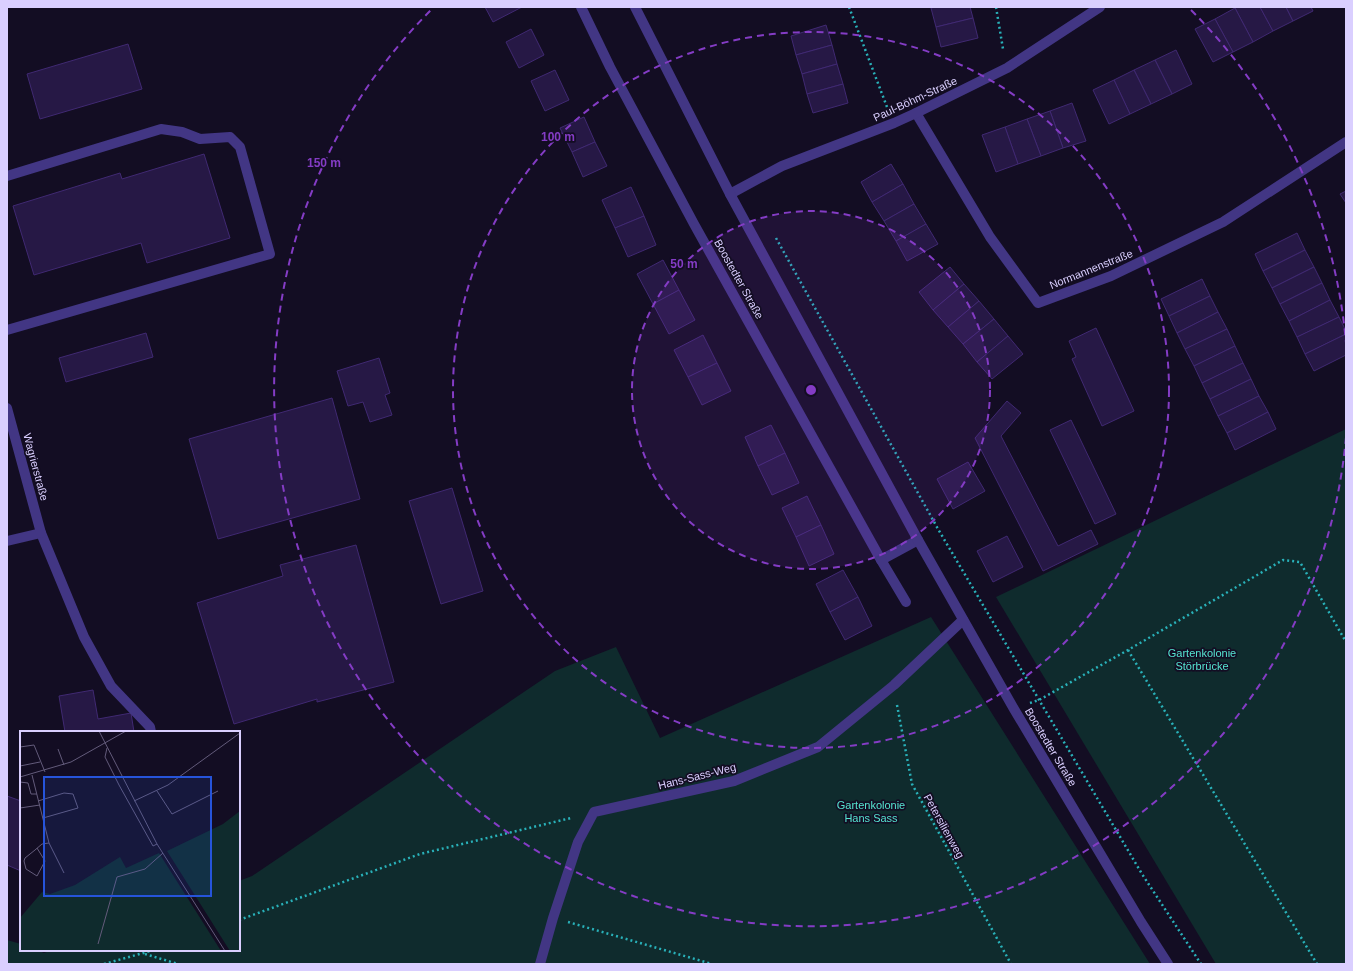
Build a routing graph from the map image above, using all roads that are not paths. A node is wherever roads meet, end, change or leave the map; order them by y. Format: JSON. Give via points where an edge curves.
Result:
{"nodes":[{"id":1,"x":581,"y":7,"type":"edge"},
{"id":2,"x":635,"y":7,"type":"edge"},
{"id":3,"x":1100,"y":7,"type":"edge"},
{"id":4,"x":916,"y":113,"type":"junction"},
{"id":5,"x":1346,"y":142,"type":"edge"},
{"id":6,"x":7,"y":176,"type":"edge"},
{"id":7,"x":730,"y":194,"type":"junction"},
{"id":8,"x":7,"y":330,"type":"edge"},
{"id":9,"x":7,"y":408,"type":"edge"},
{"id":10,"x":41,"y":533,"type":"junction"},
{"id":11,"x":918,"y":540,"type":"junction"},
{"id":12,"x":7,"y":541,"type":"edge"},
{"id":13,"x":881,"y":560,"type":"junction"},
{"id":14,"x":906,"y":602,"type":"dead end"},
{"id":15,"x":963,"y":620,"type":"junction"},
{"id":16,"x":151,"y":731,"type":"edge"},
{"id":17,"x":540,"y":964,"type":"edge"},
{"id":18,"x":1168,"y":964,"type":"edge"}],
"edges":[{"from":1,"to":13,"type":"street","name":"Boostedter Straße","via":[[694,224]]},
{"from":2,"to":7,"type":"street","name":"Boostedter Straße"},
{"from":3,"to":4,"type":"street","name":"Paul-Böhm-Straße","via":[[1007,68]]},
{"from":4,"to":5,"type":"street","name":"Normannenstraße","via":[[990,237],[1038,303],[1110,276],[1223,222]]},
{"from":4,"to":7,"type":"street","name":"Paul-Böhm-Straße","via":[[782,166]]},
{"from":6,"to":8,"type":"street","via":[[161,129],[182,132],[200,139],[230,137],[240,146],[270,254]]},
{"from":7,"to":11,"type":"street","name":"Boostedter Straße"},
{"from":9,"to":10,"type":"street","name":"Wagrierstraße"},
{"from":10,"to":12,"type":"street"},
{"from":10,"to":16,"type":"street","name":"Wagrierstraße","via":[[84,637],[111,686],[150,727]]},
{"from":11,"to":13,"type":"street"},
{"from":11,"to":15,"type":"street","name":"Boostedter Straße"},
{"from":13,"to":14,"type":"street","name":"Boostedter Straße"},
{"from":15,"to":17,"type":"street","name":"Hans-Sass-Weg","via":[[894,685],[818,747],[734,781],[594,812],[578,842],[552,918]]},
{"from":15,"to":18,"type":"street","name":"Boostedter Straße","via":[[1014,710]]}]}
